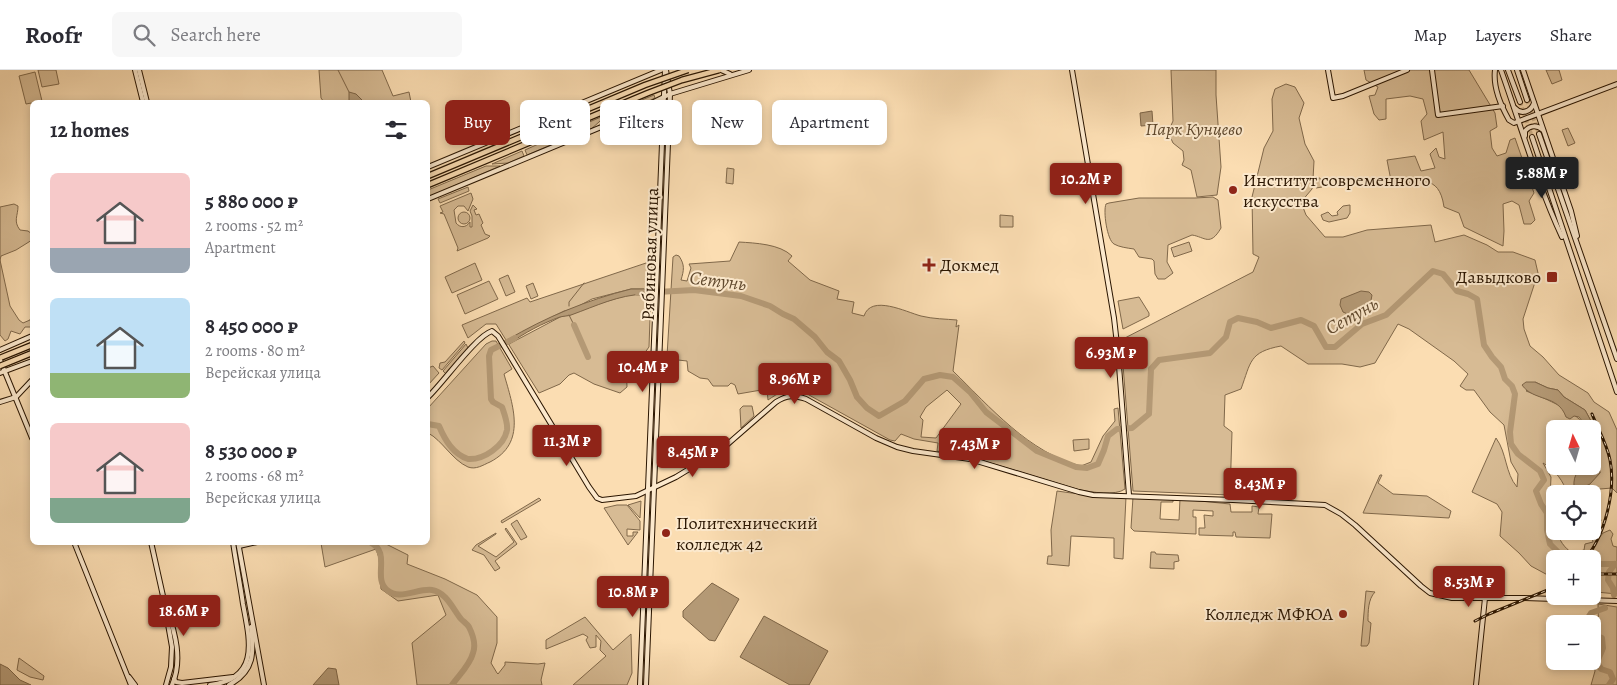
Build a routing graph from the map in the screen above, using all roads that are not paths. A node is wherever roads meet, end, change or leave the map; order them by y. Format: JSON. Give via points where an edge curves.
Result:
{"nodes":[{"id":1,"x":135,"y":70,"type":"edge"},
{"id":2,"x":139,"y":70,"type":"edge"},
{"id":3,"x":660,"y":70,"type":"edge"},
{"id":4,"x":666,"y":70,"type":"edge"},
{"id":5,"x":688,"y":70,"type":"edge"},
{"id":6,"x":720,"y":70,"type":"edge"},
{"id":7,"x":749,"y":70,"type":"edge"},
{"id":8,"x":1072,"y":70,"type":"edge"},
{"id":9,"x":1328,"y":70,"type":"edge"},
{"id":10,"x":1407,"y":70,"type":"edge"},
{"id":11,"x":1432,"y":70,"type":"edge"},
{"id":12,"x":1495,"y":70,"type":"edge"},
{"id":13,"x":1501,"y":70,"type":"edge"},
{"id":14,"x":1508,"y":70,"type":"edge"},
{"id":15,"x":1517,"y":70,"type":"edge"},
{"id":16,"x":1523,"y":70,"type":"edge"},
{"id":17,"x":732,"y":74,"type":"junction"},
{"id":18,"x":1617,"y":84,"type":"edge"},
{"id":19,"x":670,"y":94,"type":"junction"},
{"id":20,"x":664,"y":96,"type":"junction"},
{"id":21,"x":1534,"y":99,"type":"junction"},
{"id":22,"x":142,"y":100,"type":"edge"},
{"id":23,"x":146,"y":100,"type":"edge"},
{"id":24,"x":1527,"y":100,"type":"tunnel mouth"},
{"id":25,"x":1520,"y":102,"type":"tunnel mouth"},
{"id":26,"x":1502,"y":106,"type":"junction"},
{"id":27,"x":1514,"y":106,"type":"junction"},
{"id":28,"x":1539,"y":114,"type":"junction"},
{"id":29,"x":1519,"y":121,"type":"junction"},
{"id":30,"x":1545,"y":131,"type":"junction"},
{"id":31,"x":1539,"y":134,"type":"tunnel mouth"},
{"id":32,"x":1532,"y":137,"type":"tunnel mouth"},
{"id":33,"x":1524,"y":138,"type":"junction"},
{"id":34,"x":430,"y":166,"type":"edge"},
{"id":35,"x":430,"y":175,"type":"edge"},
{"id":36,"x":430,"y":184,"type":"edge"},
{"id":37,"x":430,"y":198,"type":"edge"},
{"id":38,"x":1580,"y":251,"type":"junction"},
{"id":39,"x":1571,"y":256,"type":"junction"},
{"id":40,"x":30,"y":337,"type":"edge"},
{"id":41,"x":30,"y":346,"type":"edge"},
{"id":42,"x":0,"y":350,"type":"edge"},
{"id":43,"x":30,"y":353,"type":"edge"},
{"id":44,"x":0,"y":359,"type":"edge"},
{"id":45,"x":1617,"y":360,"type":"edge"},
{"id":46,"x":30,"y":362,"type":"edge"},
{"id":47,"x":0,"y":366,"type":"edge"},
{"id":48,"x":2,"y":372,"type":"edge"},
{"id":49,"x":30,"y":382,"type":"edge"},
{"id":50,"x":1617,"y":392,"type":"edge"},
{"id":51,"x":430,"y":395,"type":"edge"},
{"id":52,"x":16,"y":397,"type":"junction"},
{"id":53,"x":0,"y":402,"type":"edge"},
{"id":54,"x":30,"y":433,"type":"edge"},
{"id":55,"x":654,"y":488,"type":"junction"},
{"id":56,"x":648,"y":491,"type":"junction"},
{"id":57,"x":1129,"y":495,"type":"junction"},
{"id":58,"x":75,"y":545,"type":"edge"},
{"id":59,"x":152,"y":545,"type":"edge"},
{"id":60,"x":234,"y":545,"type":"edge"},
{"id":61,"x":239,"y":545,"type":"edge"},
{"id":62,"x":163,"y":596,"type":"junction"},
{"id":63,"x":248,"y":598,"type":"junction"},
{"id":64,"x":1485,"y":598,"type":"junction"},
{"id":65,"x":1617,"y":601,"type":"edge"},
{"id":66,"x":126,"y":671,"type":"junction"},
{"id":67,"x":237,"y":676,"type":"junction"},
{"id":68,"x":174,"y":679,"type":"junction"},
{"id":69,"x":131,"y":685,"type":"edge"},
{"id":70,"x":135,"y":685,"type":"edge"},
{"id":71,"x":166,"y":685,"type":"edge"},
{"id":72,"x":172,"y":685,"type":"edge"},
{"id":73,"x":210,"y":685,"type":"edge"},
{"id":74,"x":230,"y":685,"type":"edge"},
{"id":75,"x":264,"y":685,"type":"edge"},
{"id":76,"x":640,"y":685,"type":"edge"},
{"id":77,"x":646,"y":685,"type":"edge"},
{"id":78,"x":1476,"y":685,"type":"edge"}],
"edges":[{"from":1,"to":22,"type":"main road"},
{"from":2,"to":23,"type":"main road"},
{"from":3,"to":34,"type":"main road"},
{"from":4,"to":19,"type":"main road","name":"Рябиновая улица"},
{"from":4,"to":20,"type":"main road","name":"Рябиновая улица"},
{"from":5,"to":35,"type":"main road","bridge":true},
{"from":6,"to":17,"type":"main road"},
{"from":6,"to":36,"type":"main road","bridge":true,"via":[[648,93]]},
{"from":7,"to":17,"type":"main road"},
{"from":8,"to":57,"type":"main road","via":[[1114,318]]},
{"from":9,"to":10,"type":"main road","via":[[1333,98]]},
{"from":11,"to":26,"type":"main road","via":[[1438,115]]},
{"from":12,"to":26,"type":"main road"},
{"from":13,"to":27,"type":"main road"},
{"from":14,"to":25,"type":"main road"},
{"from":15,"to":24,"type":"main road"},
{"from":16,"to":21,"type":"main road"},
{"from":17,"to":19,"type":"main road"},
{"from":18,"to":28,"type":"main road"},
{"from":19,"to":20,"type":"main road"},
{"from":19,"to":55,"type":"main road","name":"Рябиновая улица"},
{"from":20,"to":37,"type":"main road","via":[[611,123]]},
{"from":20,"to":56,"type":"main road","name":"Рябиновая улица"},
{"from":21,"to":27,"type":"main road","via":[[1533,107],[1527,112],[1519,112]]},
{"from":21,"to":28,"type":"main road"},
{"from":26,"to":29,"type":"main road","via":[[1509,120]]},
{"from":27,"to":29,"type":"main road"},
{"from":28,"to":29,"type":"main road"},
{"from":28,"to":30,"type":"main road"},
{"from":29,"to":33,"type":"main road"},
{"from":30,"to":33,"type":"main road","via":[[1531,127]]},
{"from":30,"to":38,"type":"main road","via":[[1571,211]]},
{"from":31,"to":38,"type":"main road"},
{"from":32,"to":39,"type":"main road"},
{"from":33,"to":39,"type":"main road","via":[[1553,219]]},
{"from":38,"to":45,"type":"main road"},
{"from":39,"to":50,"type":"main road"},
{"from":40,"to":42,"type":"main road"},
{"from":41,"to":44,"type":"main road"},
{"from":43,"to":47,"type":"main road","bridge":true},
{"from":44,"to":48,"type":"main road"},
{"from":46,"to":48,"type":"main road"},
{"from":48,"to":52,"type":"main road"},
{"from":49,"to":52,"type":"main road"},
{"from":51,"to":56,"type":"main road","via":[[486,333],[495,332],[597,498],[625,498]]},
{"from":52,"to":53,"type":"main road"},
{"from":52,"to":54,"type":"main road"},
{"from":55,"to":56,"type":"main road"},
{"from":55,"to":57,"type":"main road","via":[[722,449],[776,402],[796,395],[897,447],[970,459],[1093,495]]},
{"from":55,"to":77,"type":"main road","name":"Рябиновая улица"},
{"from":56,"to":76,"type":"main road","name":"Рябиновая улица"},
{"from":57,"to":64,"type":"main road","via":[[1325,505],[1355,525],[1427,591],[1444,597]]},
{"from":58,"to":66,"type":"main road"},
{"from":59,"to":62,"type":"main road"},
{"from":60,"to":67,"type":"main road","via":[[250,648]]},
{"from":61,"to":63,"type":"main road"},
{"from":62,"to":68,"type":"main road","via":[[177,649]]},
{"from":62,"to":71,"type":"main road","via":[[172,647]]},
{"from":63,"to":74,"type":"main road","via":[[252,656],[242,677]]},
{"from":63,"to":75,"type":"main road"},
{"from":64,"to":65,"type":"main road"},
{"from":64,"to":78,"type":"main road"},
{"from":66,"to":69,"type":"main road"},
{"from":66,"to":70,"type":"main road"},
{"from":67,"to":68,"type":"main road","via":[[182,683]]},
{"from":67,"to":73,"type":"main road","via":[[228,682]]},
{"from":68,"to":72,"type":"main road"}]}
